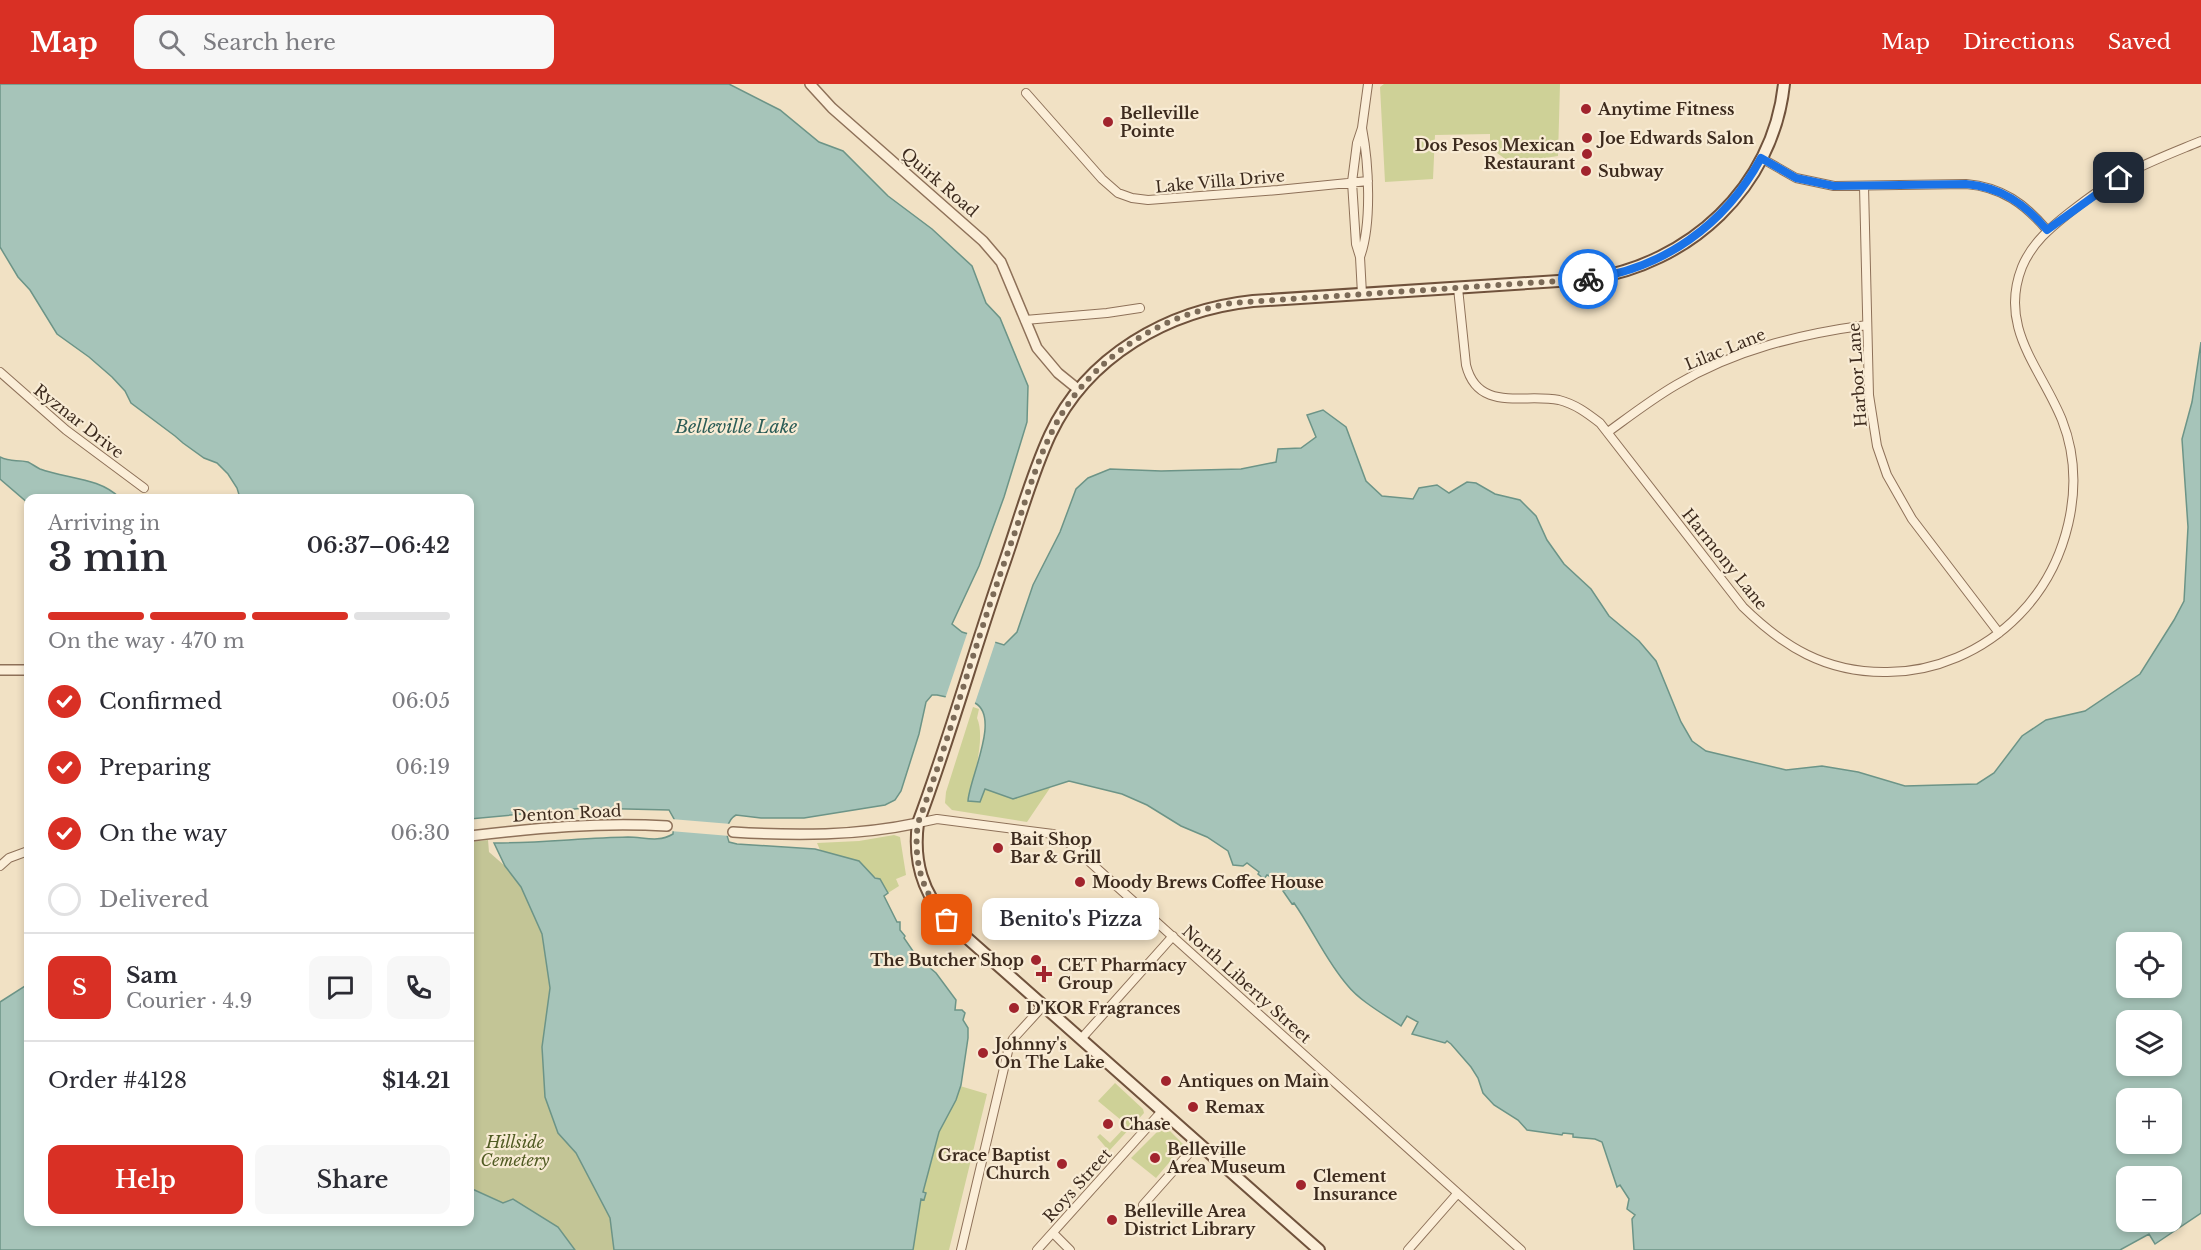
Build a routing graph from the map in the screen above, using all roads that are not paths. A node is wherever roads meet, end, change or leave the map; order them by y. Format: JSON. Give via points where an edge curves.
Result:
{"nodes":[{"id":1,"x":810,"y":84,"type":"edge"},
{"id":2,"x":1368,"y":84,"type":"edge"},
{"id":3,"x":1784,"y":84,"type":"edge"},
{"id":4,"x":1026,"y":93,"type":"dead end"},
{"id":5,"x":1362,"y":128,"type":"junction"},
{"id":6,"x":2201,"y":141,"type":"edge"},
{"id":7,"x":1761,"y":158,"type":"junction"},
{"id":8,"x":1368,"y":181,"type":"junction"},
{"id":9,"x":1352,"y":182,"type":"junction"},
{"id":10,"x":1864,"y":186,"type":"junction"},
{"id":11,"x":2047,"y":230,"type":"junction"},
{"id":12,"x":1360,"y":257,"type":"junction"},
{"id":13,"x":1458,"y":288,"type":"junction"},
{"id":14,"x":1362,"y":294,"type":"junction"},
{"id":15,"x":1140,"y":308,"type":"dead end"},
{"id":16,"x":1025,"y":320,"type":"junction"},
{"id":17,"x":1867,"y":325,"type":"junction"},
{"id":18,"x":0,"y":372,"type":"edge"},
{"id":19,"x":1079,"y":390,"type":"junction"},
{"id":20,"x":1608,"y":432,"type":"junction"},
{"id":21,"x":144,"y":488,"type":"dead end"},
{"id":22,"x":1999,"y":633,"type":"junction"},
{"id":23,"x":0,"y":670,"type":"edge"},
{"id":24,"x":24,"y":670,"type":"edge"},
{"id":25,"x":918,"y":823,"type":"junction"},
{"id":26,"x":667,"y":826,"type":"dead end"},
{"id":27,"x":733,"y":832,"type":"dead end"},
{"id":28,"x":474,"y":836,"type":"edge"},
{"id":29,"x":24,"y":852,"type":"edge"},
{"id":30,"x":0,"y":866,"type":"edge"},
{"id":31,"x":1173,"y":936,"type":"junction"},
{"id":32,"x":1044,"y":1005,"type":"junction"},
{"id":33,"x":1081,"y":1038,"type":"junction"},
{"id":34,"x":1162,"y":1111,"type":"junction"},
{"id":35,"x":1198,"y":1143,"type":"junction"},
{"id":36,"x":1457,"y":1194,"type":"junction"},
{"id":37,"x":1143,"y":1205,"type":"dead end"},
{"id":38,"x":1053,"y":1233,"type":"junction"},
{"id":39,"x":961,"y":1250,"type":"edge"},
{"id":40,"x":1037,"y":1250,"type":"edge"},
{"id":41,"x":1070,"y":1250,"type":"edge"},
{"id":42,"x":1319,"y":1250,"type":"edge"},
{"id":43,"x":1408,"y":1250,"type":"edge"},
{"id":44,"x":1521,"y":1250,"type":"edge"}],
"edges":[{"from":1,"to":16,"type":"street","name":"Quirk Road","via":[[832,108],[984,241],[1001,262]]},
{"from":2,"to":5,"type":"street"},
{"from":3,"to":7,"type":"main road","via":[[1774,128]]},
{"from":4,"to":9,"type":"street","name":"Lake Villa Drive","via":[[1102,179],[1132,198],[1148,200]]},
{"from":5,"to":8,"type":"street"},
{"from":5,"to":9,"type":"street"},
{"from":6,"to":11,"type":"street","name":"Harmony Lane","via":[[2125,175]]},
{"from":7,"to":10,"type":"street","via":[[1809,181]]},
{"from":7,"to":13,"type":"main road","via":[[1740,192],[1714,221],[1684,245],[1650,263],[1589,279]]},
{"from":8,"to":9,"type":"street","name":"Lake Villa Drive"},
{"from":8,"to":12,"type":"street","via":[[1366,242]]},
{"from":9,"to":12,"type":"street"},
{"from":10,"to":11,"type":"street","via":[[1985,187],[2020,202]]},
{"from":10,"to":17,"type":"street","name":"Harbor Lane"},
{"from":11,"to":22,"type":"street","name":"Harmony Lane","via":[[2022,269],[2015,314],[2023,345],[2065,430],[2072,465],[2072,505],[2063,544],[2049,576],[2026,608]]},
{"from":12,"to":14,"type":"street"},
{"from":13,"to":14,"type":"main road"},
{"from":13,"to":20,"type":"street","name":"Harmony Lane","via":[[1466,365],[1477,387],[1502,398],[1546,398],[1567,403],[1589,414]]},
{"from":14,"to":19,"type":"main road","via":[[1232,303],[1188,314],[1125,346]]},
{"from":15,"to":16,"type":"street"},
{"from":16,"to":19,"type":"street","name":"Quirk Road","via":[[1046,361]]},
{"from":17,"to":20,"type":"street","name":"Lilac Lane","via":[[1798,336],[1728,360],[1677,385]]},
{"from":17,"to":22,"type":"street","name":"Harbor Lane","via":[[1870,413],[1887,475],[1912,519]]},
{"from":18,"to":21,"type":"street","name":"Ryznar Drive","via":[[66,430]]},
{"from":19,"to":25,"type":"main road","via":[[1057,421],[1042,452]]},
{"from":20,"to":22,"type":"street","name":"Harmony Lane","via":[[1743,607],[1770,633],[1799,652],[1848,669],[1900,672],[1954,659]]},
{"from":23,"to":24,"type":"street"},
{"from":25,"to":27,"type":"street","via":[[846,834]]},
{"from":25,"to":31,"type":"street","name":"North Liberty Street","via":[[937,819],[1062,837]]},
{"from":25,"to":32,"type":"main road","via":[[918,864],[925,889],[942,915]]},
{"from":26,"to":28,"type":"street","name":"Denton Road","via":[[571,825]]},
{"from":29,"to":30,"type":"street"},
{"from":31,"to":33,"type":"street"},
{"from":31,"to":36,"type":"street","name":"North Liberty Street"},
{"from":32,"to":33,"type":"main road"},
{"from":32,"to":39,"type":"street","via":[[1009,1047]]},
{"from":33,"to":34,"type":"main road"},
{"from":34,"to":35,"type":"main road"},
{"from":34,"to":38,"type":"street","name":"Roys Street"},
{"from":35,"to":37,"type":"street"},
{"from":35,"to":42,"type":"main road"},
{"from":36,"to":43,"type":"street"},
{"from":36,"to":44,"type":"street","name":"North Liberty Street"},
{"from":38,"to":40,"type":"street","name":"Roys Street"},
{"from":38,"to":41,"type":"street"}]}
